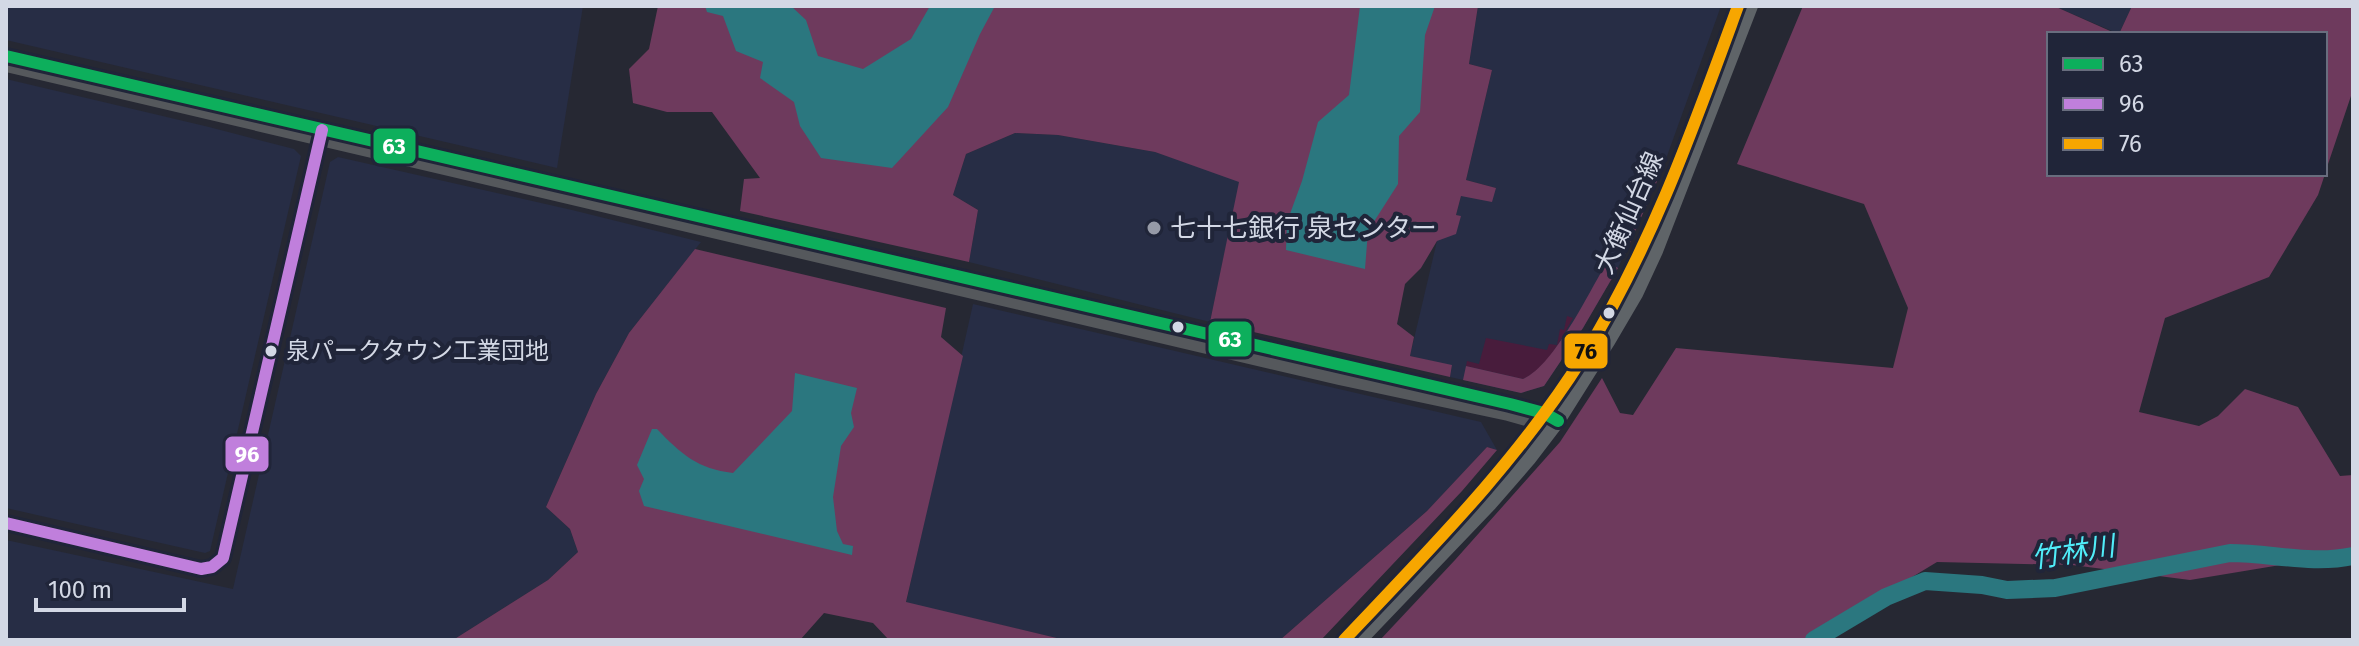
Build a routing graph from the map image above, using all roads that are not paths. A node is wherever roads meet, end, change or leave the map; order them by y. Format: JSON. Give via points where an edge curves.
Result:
{"nodes":[{"id":1,"x":1738,"y":6,"type":"edge"},
{"id":2,"x":1751,"y":6,"type":"edge"},
{"id":3,"x":6,"y":56,"type":"edge"},
{"id":4,"x":6,"y":66,"type":"edge"},
{"id":5,"x":321,"y":134,"type":"junction"},
{"id":6,"x":1540,"y":418,"type":"junction"},
{"id":7,"x":1554,"y":426,"type":"junction"},
{"id":8,"x":6,"y":523,"type":"edge"},
{"id":9,"x":1344,"y":640,"type":"edge"},
{"id":10,"x":1360,"y":640,"type":"edge"}],
"edges":[{"from":1,"to":6,"type":"main road","name":"大衡仙台線","via":[[1634,267],[1583,357]]},
{"from":2,"to":7,"type":"main road","name":"大衡仙台線","via":[[1643,280]]},
{"from":3,"to":5,"type":"street"},
{"from":4,"to":5,"type":"street"},
{"from":5,"to":6,"type":"street","via":[[1339,379]]},
{"from":5,"to":8,"type":"street","via":[[223,558],[201,569]]},
{"from":6,"to":7,"type":"street"},
{"from":6,"to":9,"type":"main road","name":"大衡仙台線","via":[[1487,487]]},
{"from":7,"to":10,"type":"main road","name":"大衡仙台線","via":[[1490,504]]}]}
